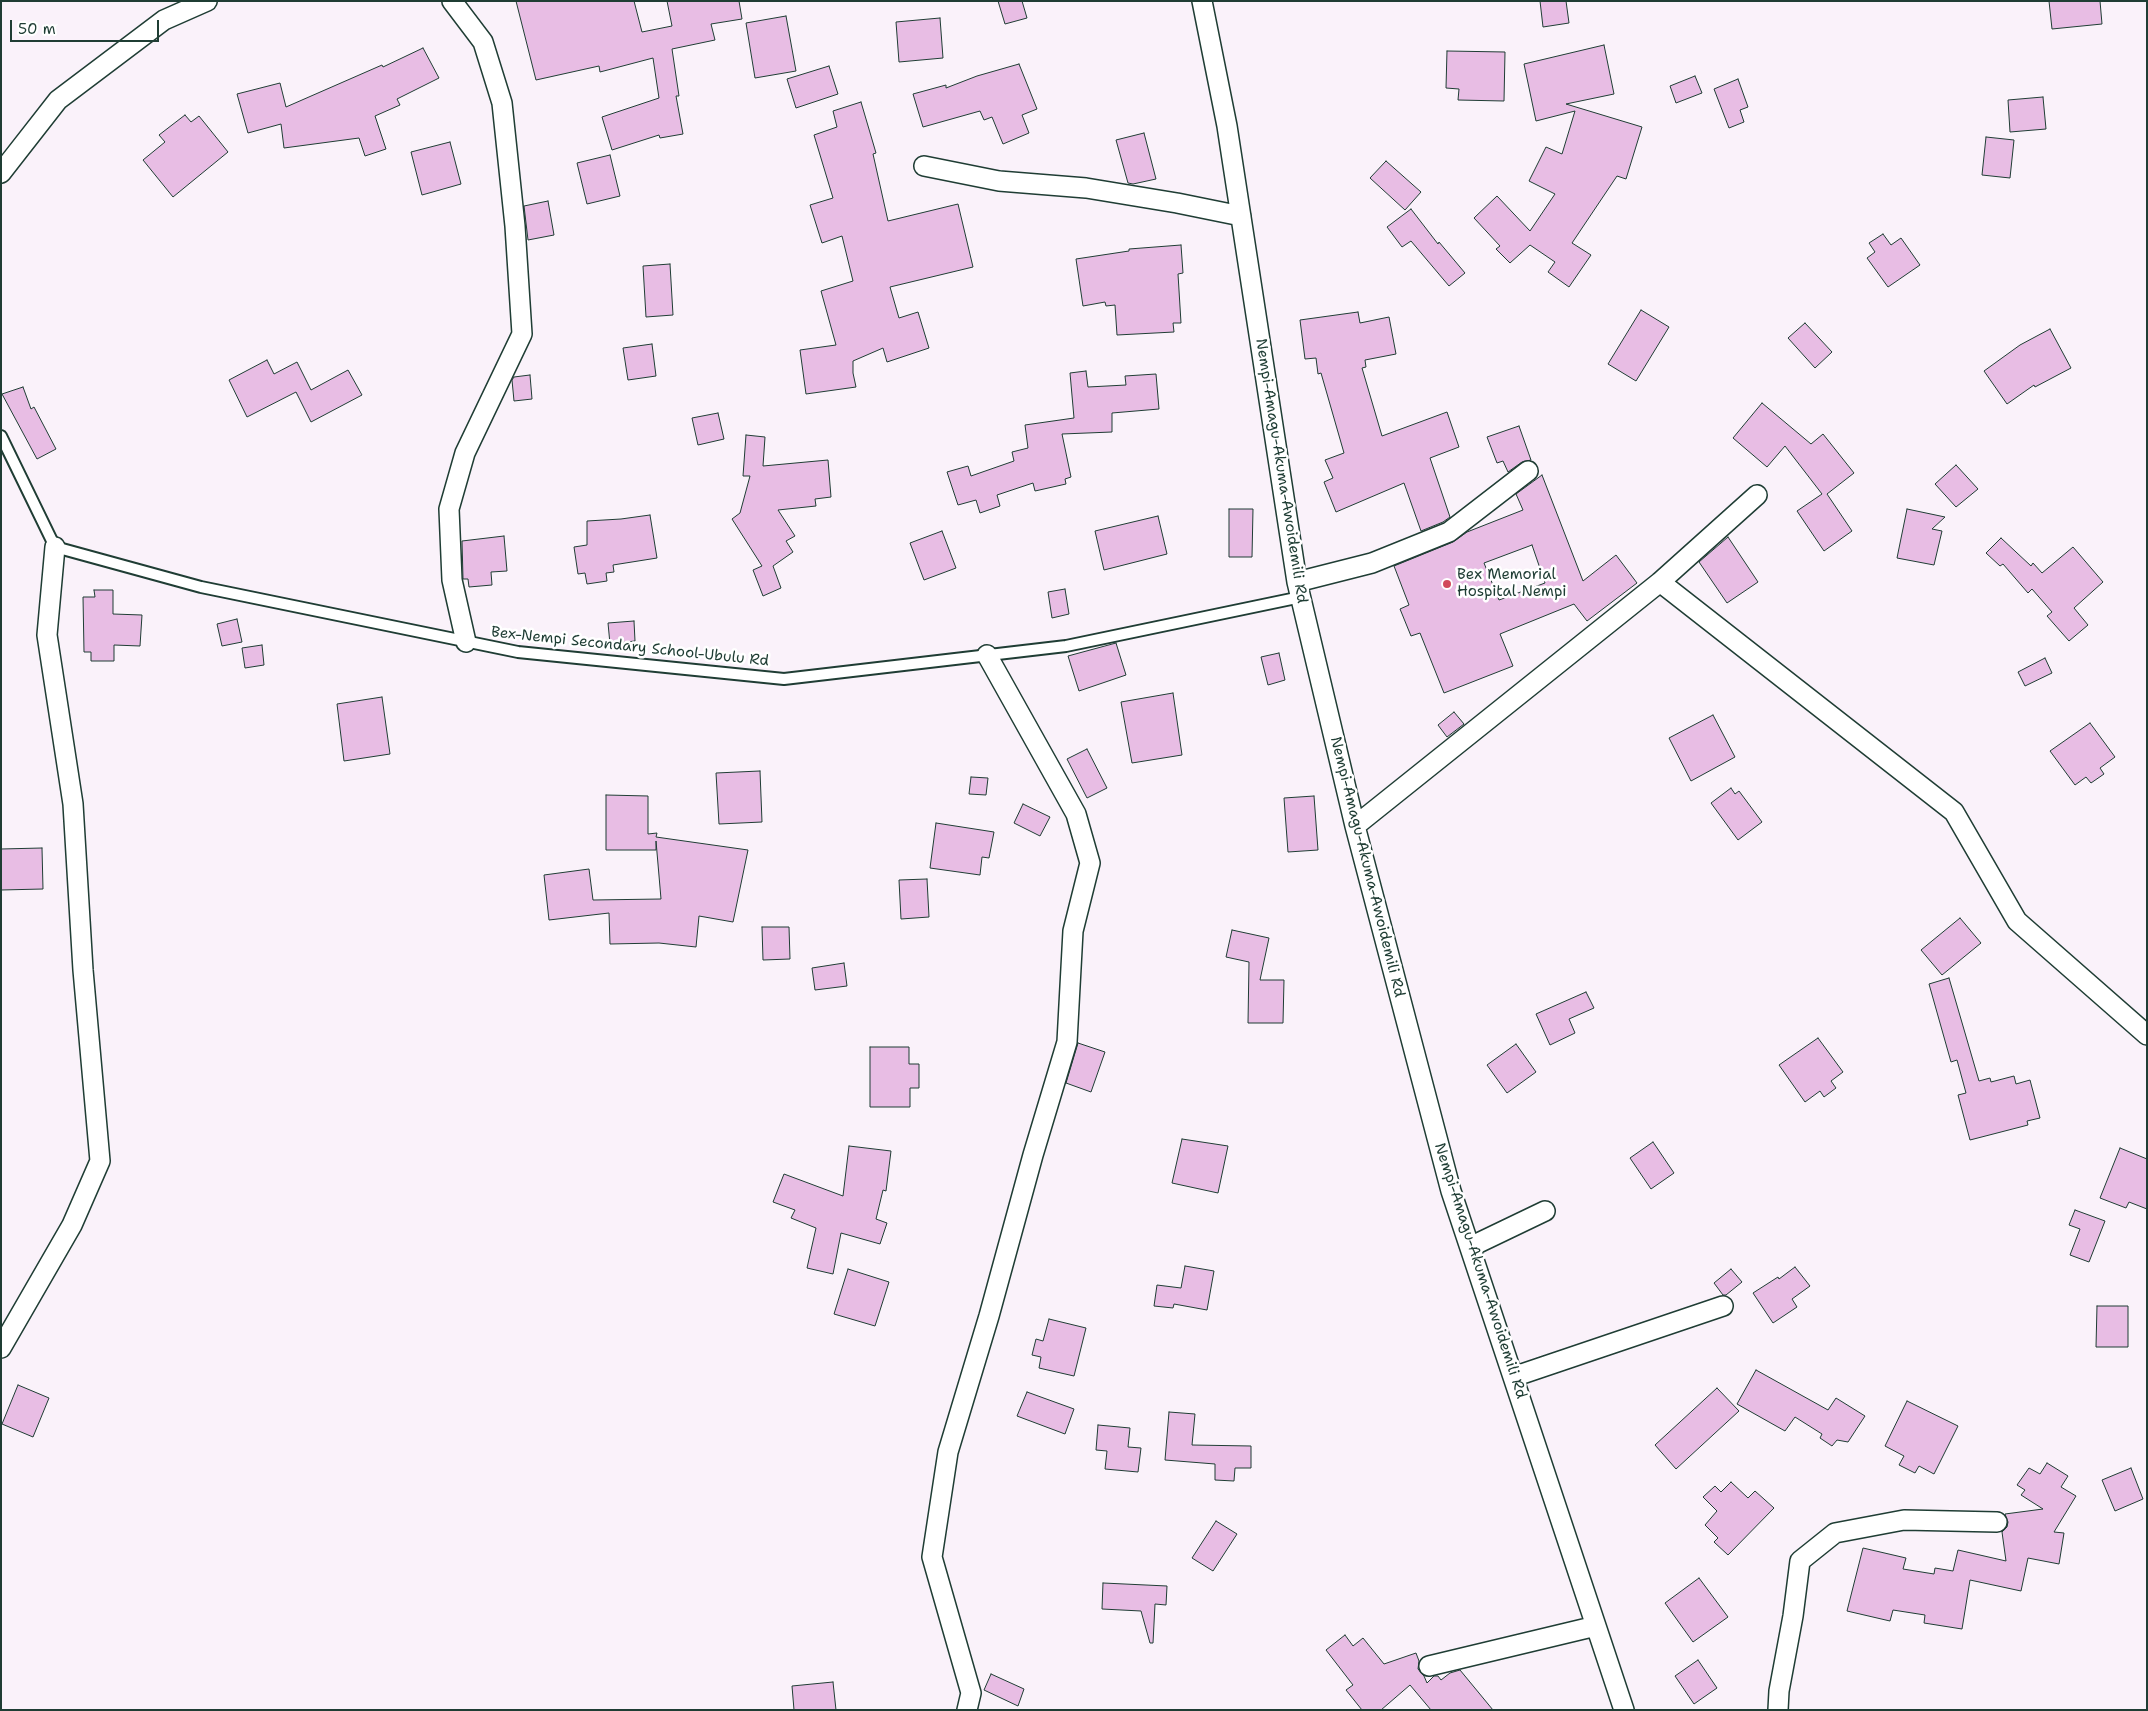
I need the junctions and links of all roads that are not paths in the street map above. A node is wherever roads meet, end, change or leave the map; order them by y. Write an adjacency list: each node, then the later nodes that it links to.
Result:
1 (207, 1): 5 (street)
2 (452, 1): 13 (street)
3 (1202, 1): 6 (street, Nempi-Amagu-Akuma-Awoidemili Rd)
4 (924, 166): 6 (street)
5 (1, 173)
6 (1241, 216): 12 (street, Nempi-Amagu-Akuma-Awoidemili Rd)
7 (1, 436): 10 (lane)
8 (1528, 471): 12 (street)
9 (1757, 495): 11 (street)
10 (55, 547): 13 (lane, Bex-Nempi Secondary School-Ubulu Rd); 20 (street)
11 (1660, 582): 15 (street); 16 (street)
12 (1299, 589): 14 (lane, Bex-Nempi Secondary School-Ubulu Rd); 15 (street, Nempi-Amagu-Akuma-Awoidemili Rd)
13 (466, 642): 14 (lane, Bex-Nempi Secondary School-Ubulu Rd)
14 (987, 655): 25 (street)
15 (1355, 826): 18 (street, Nempi-Amagu-Akuma-Awoidemili Rd)
16 (2147, 1035)
17 (1545, 1212): 18 (street)
18 (1470, 1247): 21 (street, Nempi-Amagu-Akuma-Awoidemili Rd)
19 (1723, 1306): 21 (street)
20 (1, 1348)
21 (1513, 1377): 23 (street, Nempi-Amagu-Akuma-Awoidemili Rd)
22 (1997, 1522): 27 (street)
23 (1596, 1626): 24 (street); 26 (street, Nempi-Amagu-Akuma-Awoidemili Rd)
24 (1430, 1666)
25 (967, 1710)
26 (1624, 1710)
27 (1778, 1710)

